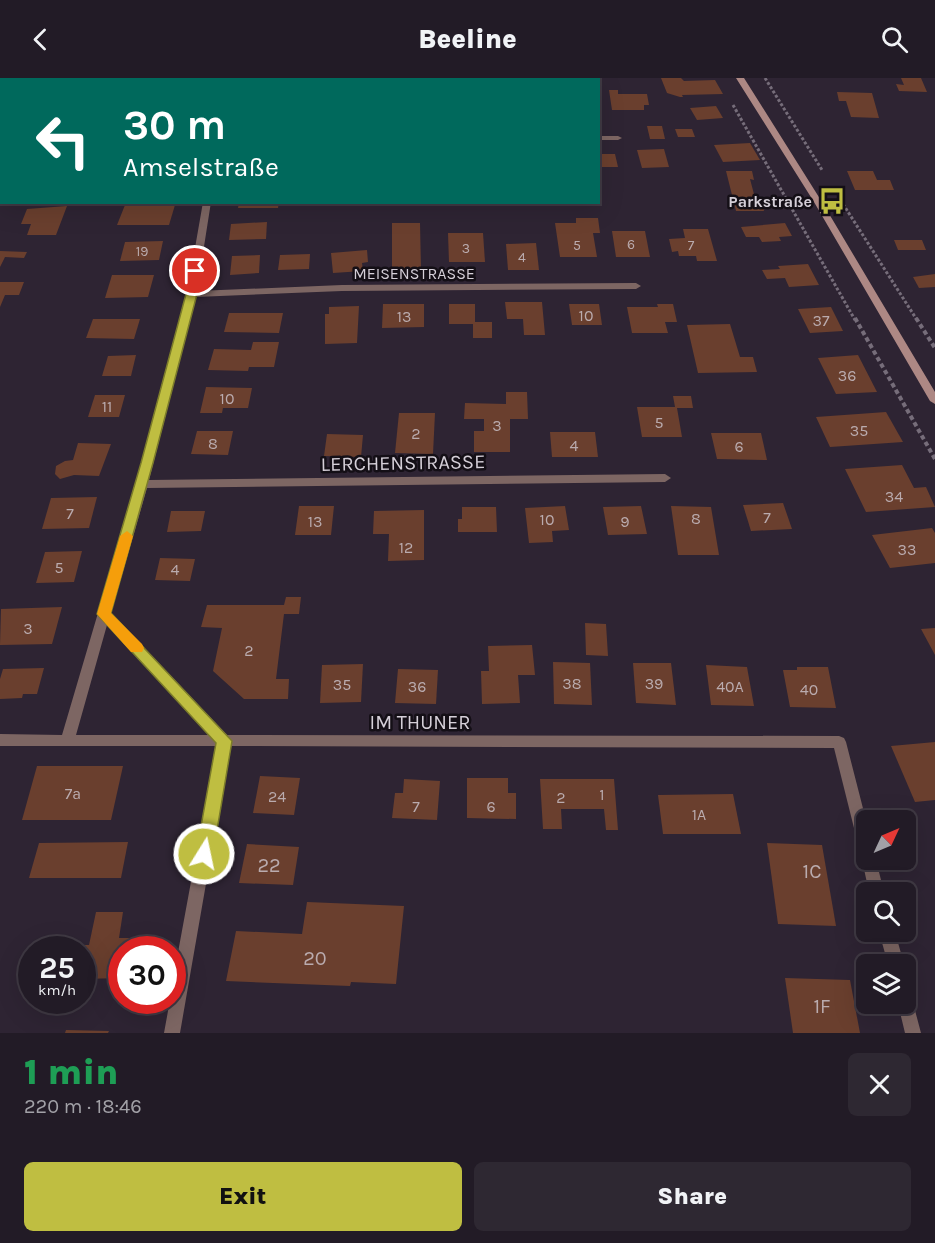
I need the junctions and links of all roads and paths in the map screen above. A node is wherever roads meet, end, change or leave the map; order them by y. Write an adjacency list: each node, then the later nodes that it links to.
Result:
1 (740, 78): 12 (main road)
2 (765, 78): 6 (path)
3 (729, 98): 13 (path)
4 (600, 138): 5 (street)
5 (618, 138)
6 (826, 177)
7 (838, 196): 11 (path)
8 (207, 204): 10 (street)
9 (636, 286): 10 (street, MEISENSTRASSE)
10 (192, 294): 15 (street)
11 (935, 348)
12 (935, 401)
13 (935, 459)
14 (665, 478): 15 (street, LERCHENSTRASSE)
15 (141, 484): 16 (street)
16 (104, 614): 18 (street); 19 (street)
17 (0, 740): 18 (street, IM THUNER)
18 (67, 741): 19 (street, IM THUNER)
19 (224, 741): 20 (street, IM THUNER); 22 (street)
20 (856, 810)
21 (908, 1014): 23 (street)
22 (172, 1033)
23 (913, 1033)

